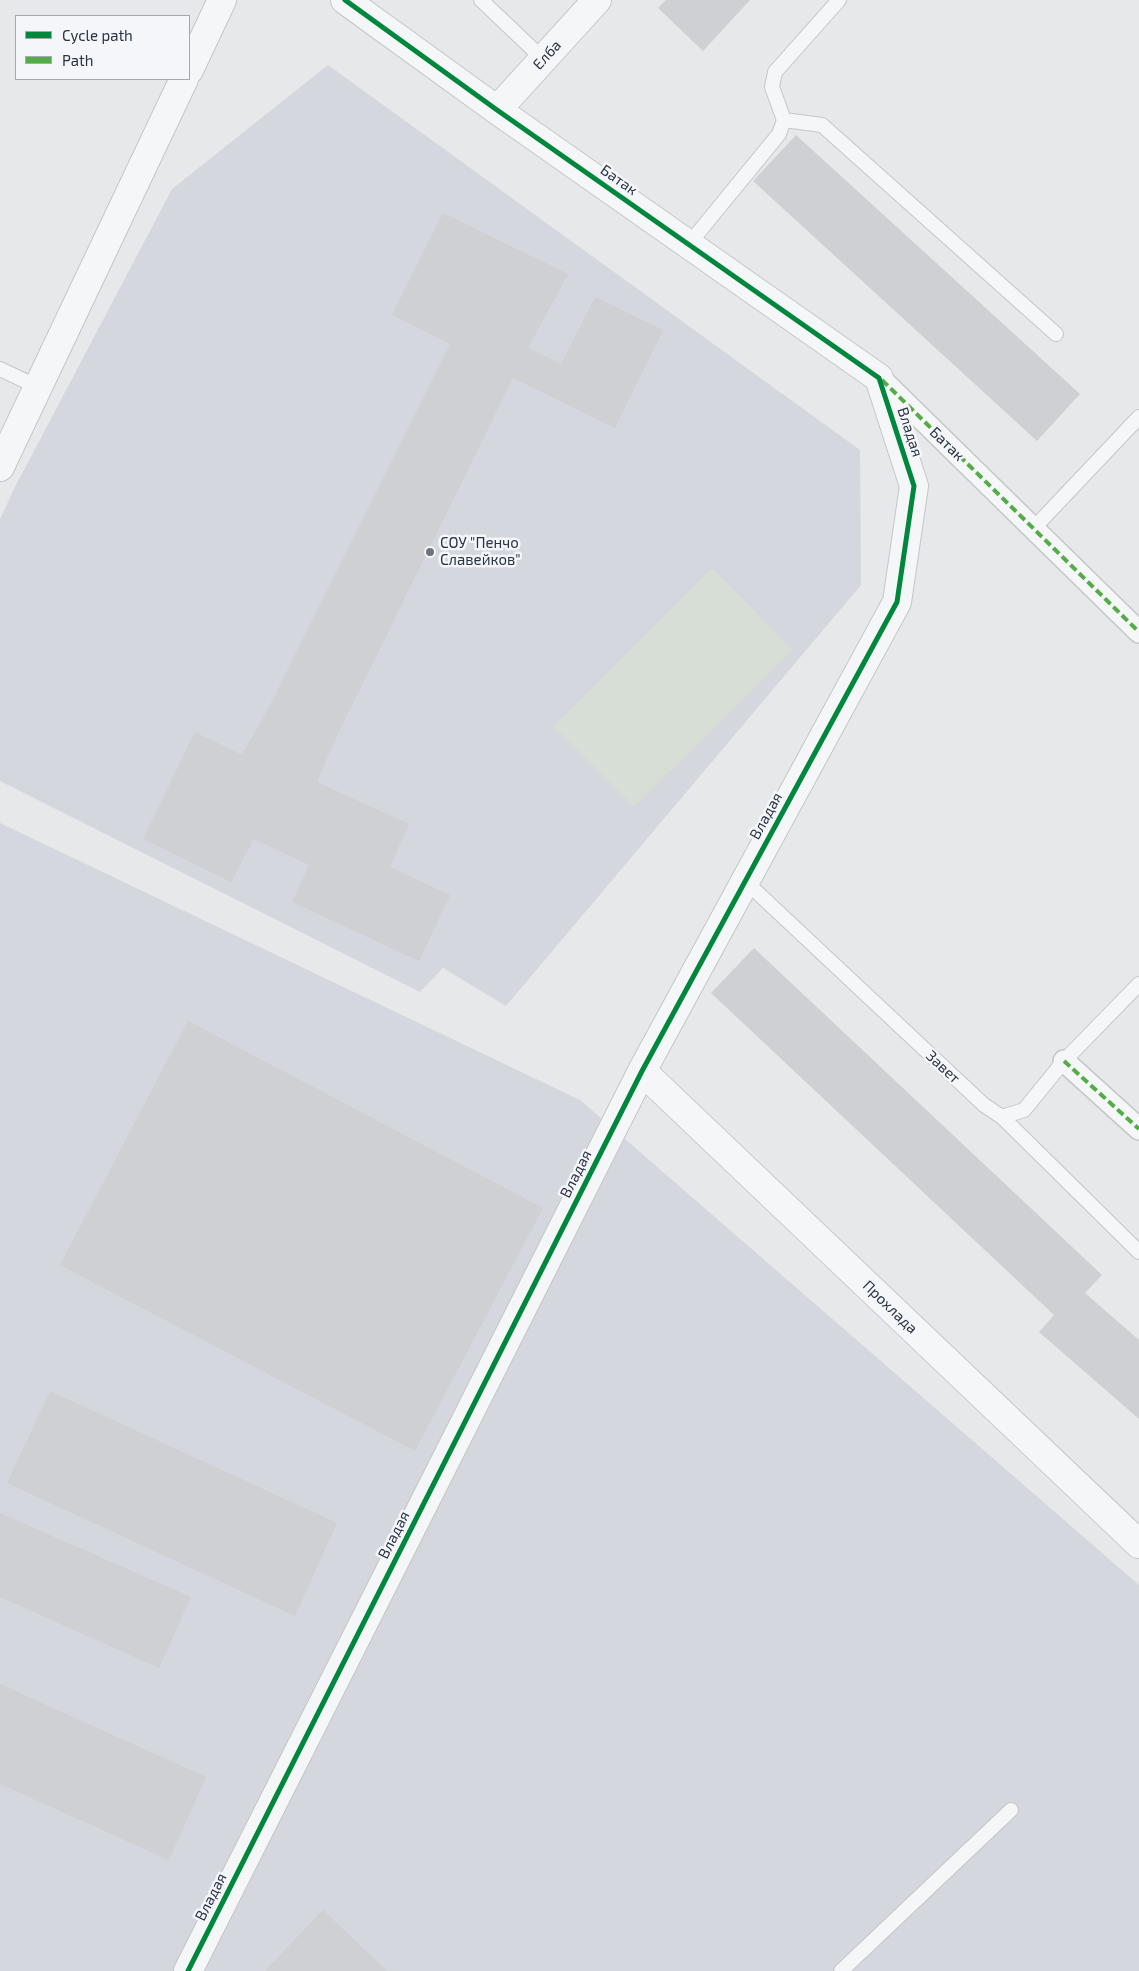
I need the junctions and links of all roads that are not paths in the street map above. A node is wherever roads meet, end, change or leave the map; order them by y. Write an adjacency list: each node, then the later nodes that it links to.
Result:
1 (222, 0): 7 (street)
2 (345, 0): 9 (street, Батак)
3 (482, 0): 6 (lane)
4 (597, 0): 6 (street, Елба)
5 (839, 0): 10 (lane)
6 (543, 59): 9 (street, Елба)
7 (190, 68)
8 (184, 80): 15 (street)
9 (497, 110): 11 (street, Батак)
10 (784, 120): 11 (lane); 12 (lane)
11 (689, 244): 14 (street, Батак)
12 (1056, 334)
13 (0, 369): 15 (lane)
14 (880, 378): 18 (street, Батак); 20 (street, Владая)
15 (38, 387): 17 (street)
16 (1139, 417): 18 (lane)
17 (0, 467)
18 (1033, 529): 19 (street, Батак)
19 (1139, 632)
20 (745, 880): 23 (street, Владая); 24 (lane, Завет)
21 (1139, 984): 22 (lane)
22 (1064, 1061): 24 (lane); 25 (street)
23 (642, 1071): 27 (street, Прохлада); 29 (street, Владая)
24 (1002, 1117): 26 (lane, Завет)
25 (1139, 1129)
26 (1139, 1252)
27 (1139, 1544)
28 (1011, 1810): 30 (lane)
29 (188, 1971)
30 (842, 1971)

